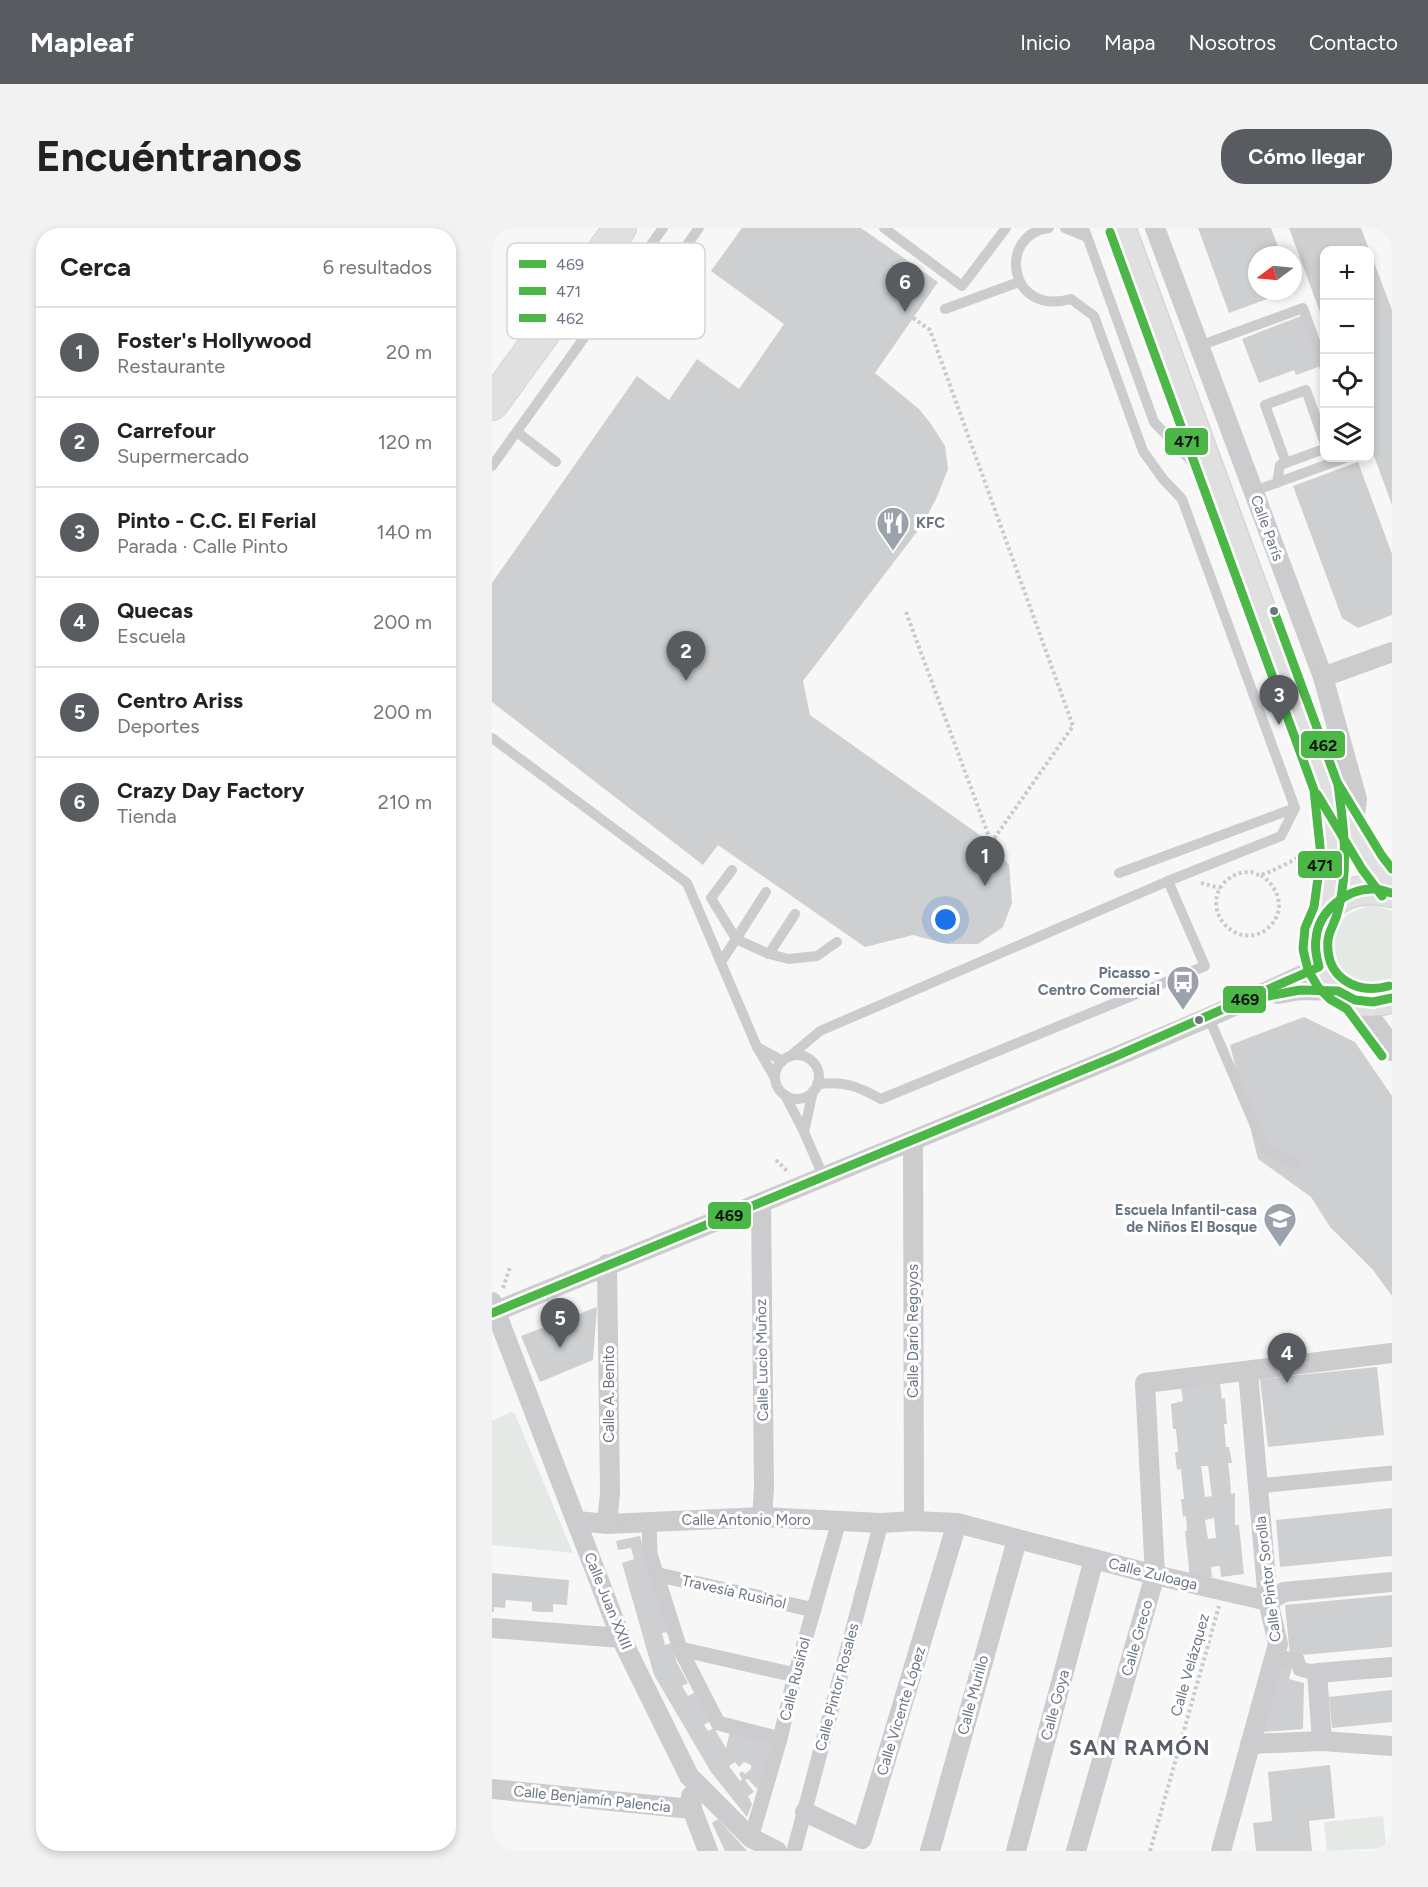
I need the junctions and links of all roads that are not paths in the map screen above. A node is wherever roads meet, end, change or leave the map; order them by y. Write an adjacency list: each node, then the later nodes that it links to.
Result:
1 (620, 228): 11 (main road)
2 (663, 228): 12 (lane)
3 (699, 228): 13 (lane)
4 (884, 228): 5 (lane)
5 (1006, 228)
6 (1049, 228): 14 (lane)
7 (1065, 228): 10 (lane)
8 (1121, 228): 28 (main road)
9 (1155, 228): 18 (street, Calle París)
10 (1085, 232): 28 (lane)
11 (609, 243)
12 (652, 243)
13 (688, 243)
14 (1019, 282): 15 (lane); 34 (lane)
15 (945, 309)
16 (539, 339): 20 (main road)
17 (584, 339): 22 (lane)
18 (1199, 346): 19 (lane); 30 (street, Calle París)
19 (1320, 355)
20 (492, 404)
21 (1320, 430): 25 (lane)
22 (517, 432): 24 (lane); 27 (lane)
23 (1320, 450): 25 (lane)
24 (556, 462)
25 (1286, 462): 29 (lane)
26 (1334, 462): 29 (lane)
27 (492, 466)
28 (1213, 483): 35 (main road)
29 (1277, 483): 30 (lane)
30 (1254, 491): 32 (street, Calle París)
31 (1392, 652): 32 (street)
32 (1323, 677): 35 (street, Calle París)
33 (492, 738): 46 (lane)
34 (1294, 808): 37 (lane); 38 (lane)
35 (1343, 837): 39 (main road); 41 (main road)
36 (732, 870): 43 (lane)
37 (1119, 873)
38 (1168, 881): 54 (lane); 56 (lane)
39 (1392, 891): 41 (main road)
40 (766, 892): 43 (lane)
41 (1326, 912): 47 (main road)
42 (795, 914): 45 (lane)
43 (736, 939): 45 (lane); 46 (lane)
44 (837, 942): 45 (lane)
45 (769, 954)
46 (721, 963): 52 (lane)
47 (1319, 967): 48 (main road); 50 (street)
48 (1346, 995): 49 (main road); 50 (street); 53 (street)
49 (1392, 998)
50 (1249, 1000): 51 (street)
51 (1209, 1018): 59 (street); 60 (lane)
52 (757, 1047): 54 (lane); 55 (lane)
53 (1392, 1049)
54 (786, 1059): 55 (lane); 56 (lane)
55 (775, 1078): 57 (lane)
56 (815, 1088): 57 (lane); 58 (lane)
57 (785, 1095): 58 (lane)
58 (804, 1132): 61 (lane)
59 (913, 1142): 61 (street); 74 (street, Calle Darío Regoyos)
60 (1297, 1164)
61 (824, 1178): 62 (street)
62 (760, 1204): 63 (street); 70 (street, Calle Lucio Muñoz)
63 (607, 1264): 64 (street); 77 (street, Calle A. Benito)
64 (493, 1309): 71 (street, Calle Juan XXIII)
65 (1392, 1354): 66 (street); 67 (street)
66 (1392, 1360)
67 (1248, 1372): 69 (street, Calle Pintor Sorolla); 81 (street, Calle Greco)
68 (1392, 1473): 69 (street)
69 (1258, 1486): 83 (street, Calle Pintor Sorolla)
70 (762, 1517): 72 (street, Calle Antonio Moro); 73 (street, Calle Antonio Moro)
71 (577, 1521): 77 (street, Calle Antonio Moro); 86 (street, Calle Juan XXIII)
72 (649, 1521): 77 (street, Calle Antonio Moro); 80 (street)
73 (839, 1521): 75 (street, Calle Antonio Moro); 84 (street, Calle Rusiñol)
74 (914, 1521): 75 (street, Calle Antonio Moro); 76 (street, Calle Zuloaga)
75 (880, 1523): 99 (street, Calle Pintor Rosales)
76 (957, 1523): 78 (street, Calle Zuloaga); 99 (street, Calle Vicente López)
77 (607, 1524)
78 (1017, 1540): 79 (street, Calle Zuloaga); 104 (street, Calle Murillo)
79 (1094, 1559): 81 (street, Calle Zuloaga); 105 (street, Calle Goya)
80 (655, 1574): 84 (street, Travesía Rusiñol); 87 (street)
81 (1155, 1575): 83 (street, Calle Zuloaga); 106 (street, Calle Greco)
82 (1392, 1582): 83 (street)
83 (1268, 1600): 88 (street, Calle Pintor Sorolla)
84 (814, 1610): 91 (street, Calle Rusiñol)
85 (492, 1628): 86 (street)
86 (621, 1638): 96 (street, Calle Juan XXIII)
87 (680, 1649): 91 (street); 92 (street)
88 (1274, 1657): 90 (street); 94 (street, Calle Pintor Sorolla)
89 (1392, 1668): 90 (street)
90 (1317, 1673): 93 (street)
91 (795, 1675): 92 (street, Calle Rusiñol)
92 (780, 1739): 100 (street, Calle Rusiñol)
93 (1322, 1740): 94 (street); 95 (street)
94 (1250, 1744): 107 (street, Calle Pintor Sorolla)
95 (1392, 1746)
96 (689, 1776): 98 (street); 100 (street, Calle Juan XXIII)
97 (492, 1789): 98 (street, Calle Benjamín Palencia)
98 (692, 1809): 101 (street)
99 (805, 1812): 103 (street, Calle Pintor Rosales)
100 (751, 1838): 102 (street, Calle Juan XXIII)
101 (708, 1851)
102 (777, 1851)
103 (794, 1851)
104 (930, 1851)
105 (1016, 1851)
106 (1076, 1851)
107 (1221, 1851)

